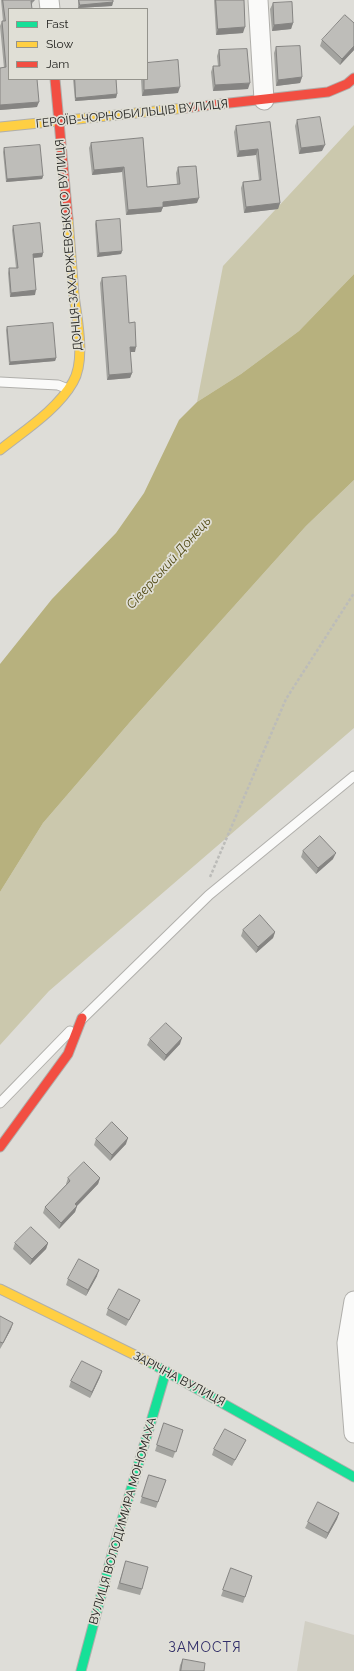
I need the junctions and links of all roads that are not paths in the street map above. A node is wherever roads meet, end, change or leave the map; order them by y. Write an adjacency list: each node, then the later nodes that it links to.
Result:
1 (258, 0): 4 (street)
2 (354, 78): 4 (street, ГЕРОЇВ-ЧОРНОБИЛЬЦІВ ВУЛИЦЯ)
3 (55, 80): 5 (street, ДОНЦЯ-ЗАХАРЖЕВСЬКОГО ВУЛИЦЯ)
4 (264, 100): 5 (street, ГЕРОЇВ-ЧОРНОБИЛЬЦІВ ВУЛИЦЯ)
5 (58, 121): 6 (street, ГЕРОЇВ-ЧОРНОБИЛЬЦІВ ВУЛИЦЯ); 8 (street, ДОНЦЯ-ЗАХАРЖЕВСЬКОГО ВУЛИЦЯ)
6 (0, 127)
7 (0, 382): 8 (lane)
8 (68, 389): 9 (street, ДОНЦЯ-ЗАХАРЖЕВСЬКОГО ВУЛИЦЯ)
9 (0, 450)
10 (354, 776): 11 (lane)
11 (82, 1018): 12 (lane); 13 (street)
12 (0, 1103)
13 (0, 1147)
14 (0, 1289): 16 (street, ЗАРІЧНА ВУЛИЦЯ)
15 (354, 1301): 17 (street)
16 (166, 1371): 18 (street, ЗАРІЧНА ВУЛИЦЯ); 19 (street, ВУЛИЦЯ ВОЛОДИМИРА МОНОМАХА)
17 (354, 1433)
18 (354, 1477)
19 (81, 1671)

